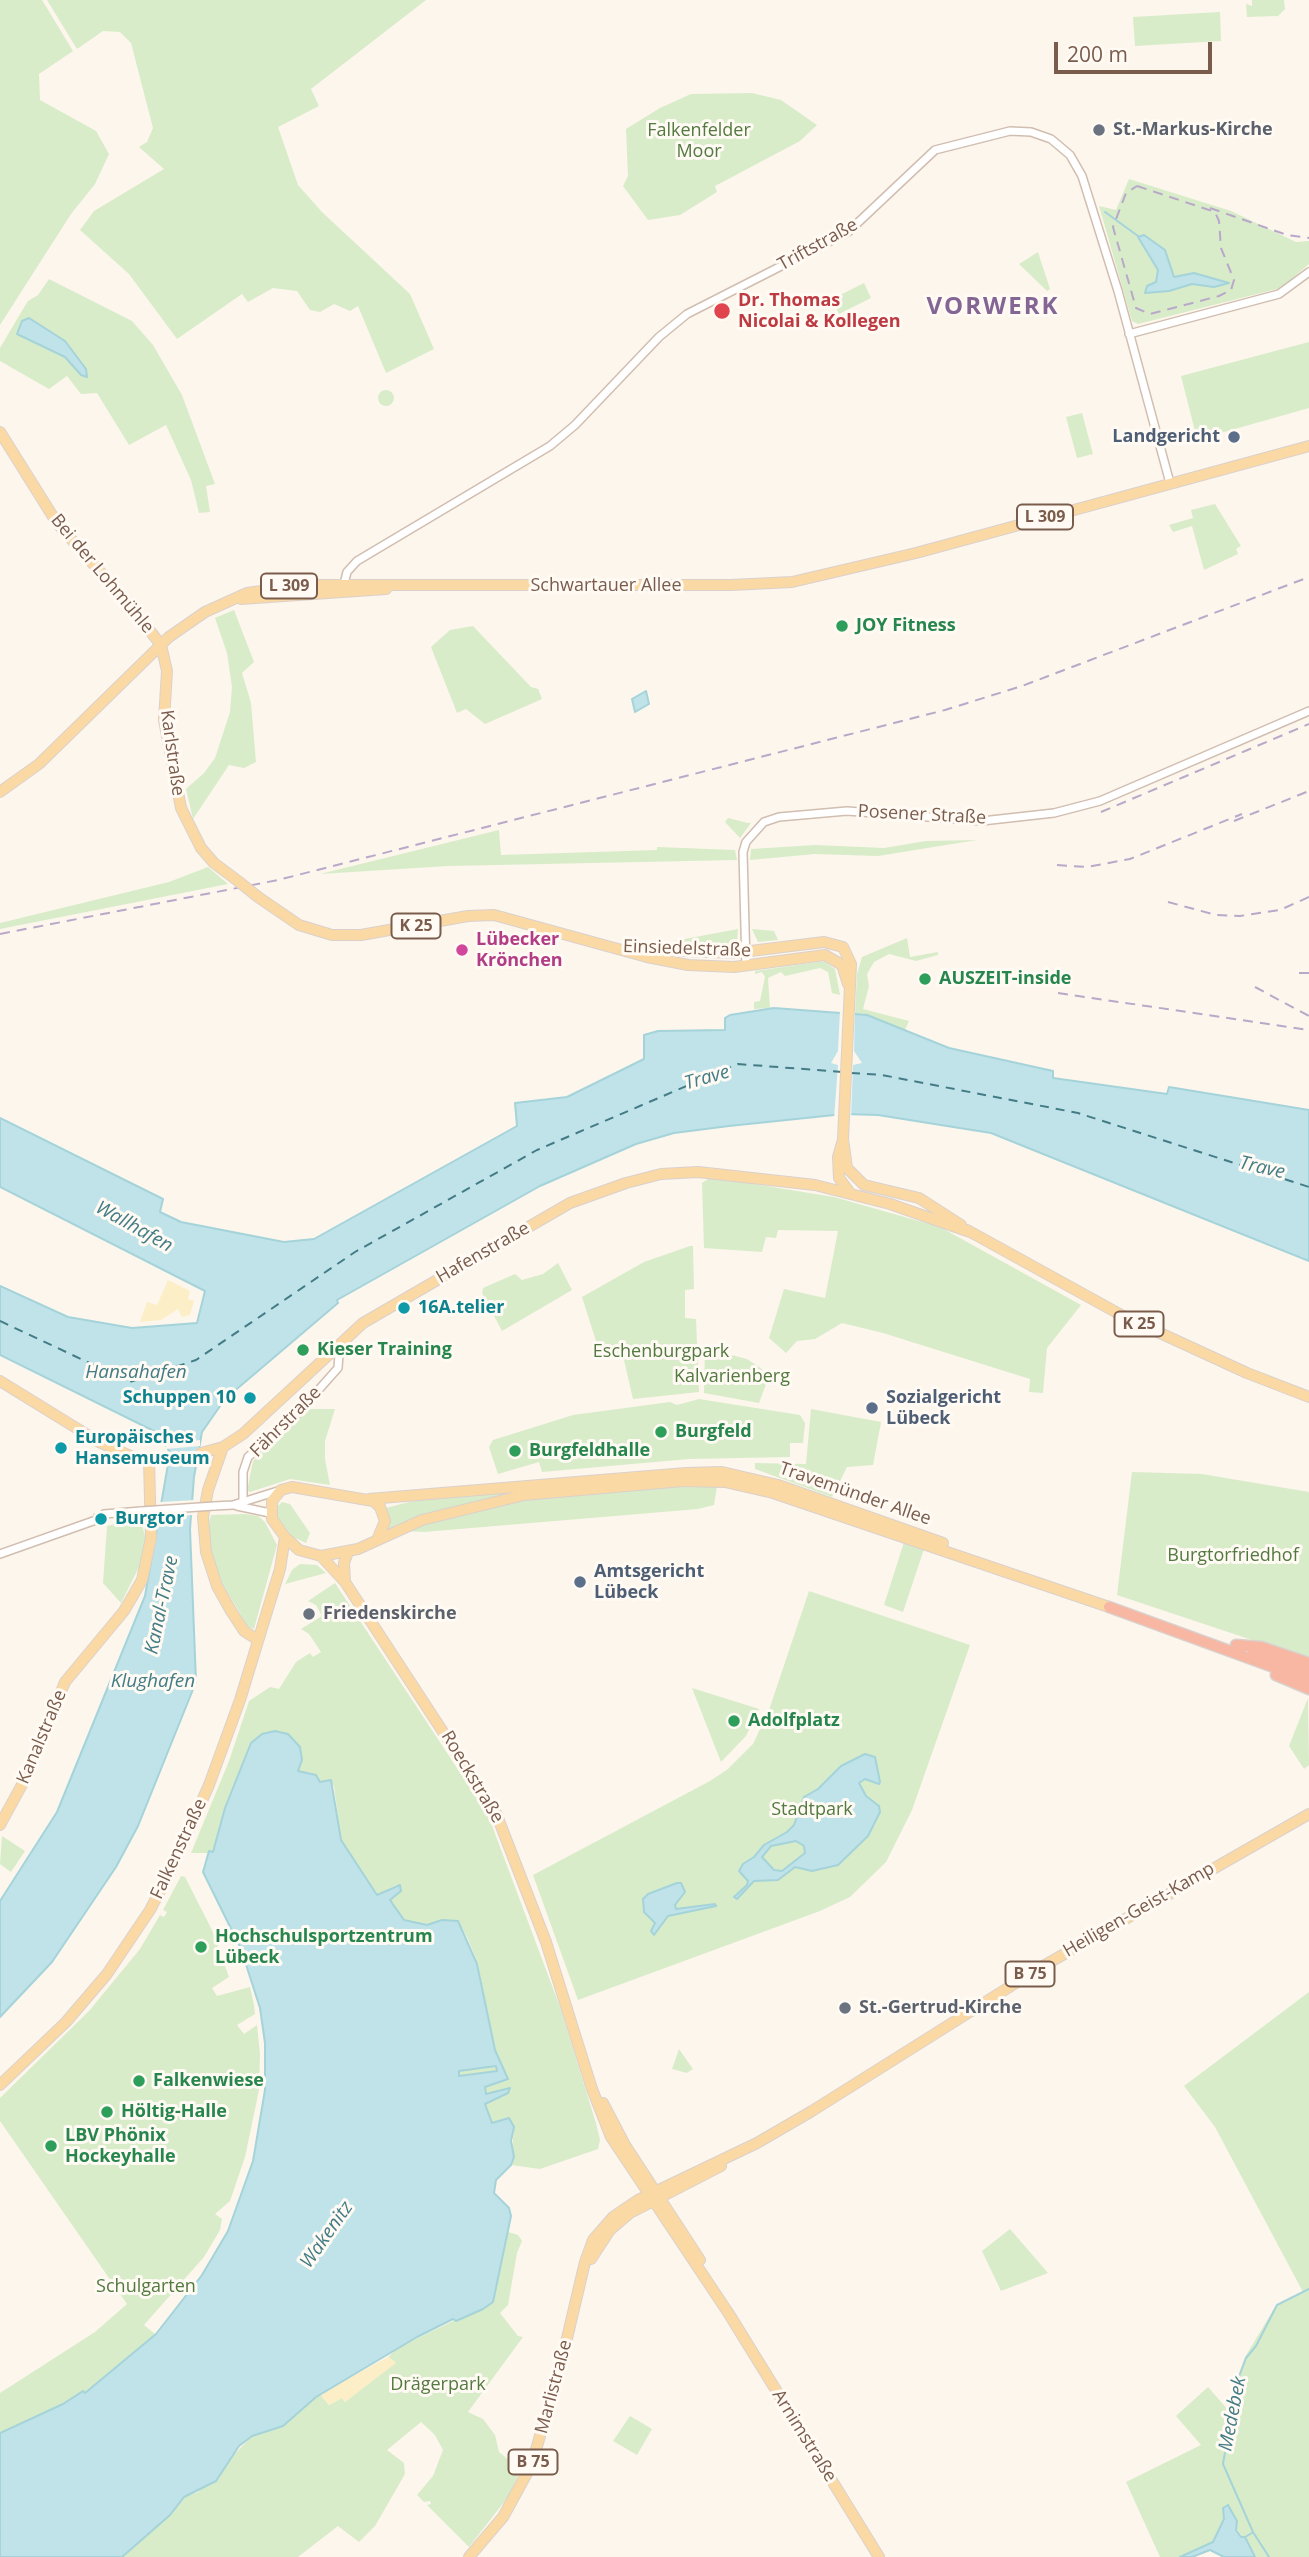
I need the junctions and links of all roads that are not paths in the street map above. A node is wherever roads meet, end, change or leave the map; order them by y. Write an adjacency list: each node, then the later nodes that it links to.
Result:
1 (1309, 272): 2 (street)
2 (1129, 334): 5 (street, Triftstraße); 6 (street, Triftstraße)
3 (0, 432): 7 (main road, Bei der Lohmühle / K 25)
4 (1309, 446): 5 (main road, L 309)
5 (1170, 483): 6 (main road, Schwartauer Allee / L 309)
6 (343, 589): 7 (main road, Schwartauer Allee / L 309)
7 (161, 645): 9 (main road, Schwartauer Allee / L 309); 10 (main road, Karlstraße / K 25)
8 (1309, 711): 12 (street, Posener Straße)
9 (0, 792)
10 (206, 855): 11 (main road, Einsiedelstraße / K 25, bridge)
11 (614, 946): 12 (main road, Einsiedelstraße / K 25); 12 (main road, Einsiedelstraße / K 25)
12 (746, 959): 13 (main road, Einsiedelstraße / K 25); 13 (main road, Einsiedelstraße / K 25)
13 (848, 984): 14 (main road, K 25)
14 (843, 1139): 15 (main road, K 25); 16 (main road, K 25)
15 (849, 1173): 16 (main road); 17 (main road, K 25)
16 (835, 1186): 17 (main road, Hafenstraße / K 25); 17 (main road, Hafenstraße / K 25); 18 (main road, Hafenstraße)
17 (974, 1234): 20 (main road, K 25)
18 (335, 1348): 21 (main road, Hafenstraße); 27 (street, Fährstraße)
19 (0, 1381): 24 (main road)
20 (1309, 1397)
21 (223, 1447): 22 (main road, Hafenstraße); 39 (main road)
22 (201, 1453)
23 (167, 1458): 24 (main road)
24 (149, 1461): 46 (main road, Kanalstraße)
25 (281, 1490): 26 (main road, Travemünder Allee); 27 (street); 29 (main road)
26 (368, 1499): 31 (main road); 38 (main road, Travemünder Allee)
27 (243, 1502): 28 (street)
28 (233, 1505): 29 (street); 34 (street, bridge)
29 (271, 1513): 30 (main road)
30 (285, 1537): 32 (main road); 36 (main road, Falkenstraße)
31 (377, 1540): 33 (main road, Travemünder Allee); 38 (main road, Travemünder Allee)
32 (299, 1550): 35 (main road); 36 (main road, Falkenstraße)
33 (348, 1552): 35 (main road, Travemünder Allee); 37 (main road)
34 (0, 1554)
35 (321, 1556): 37 (main road, Roeckstraße)
36 (280, 1569): 39 (main road, Falkenstraße)
37 (345, 1582): 48 (main road, Roeckstraße)
38 (1110, 1604): 40 (highway, Travemünder Allee)
39 (258, 1640): 47 (main road, Falkenstraße)
40 (1235, 1648): 41 (highway); 42 (highway, Travemünder Allee); 43 (highway, Travemünder Allee); 44 (highway)
41 (1309, 1663)
42 (1309, 1672)
43 (1309, 1681)
44 (1309, 1689)
45 (1309, 1814): 49 (main road, Heiligen-Geist-Kamp / B 75)
46 (0, 1825)
47 (0, 2085)
48 (622, 2146): 49 (main road, Arnimstraße)
49 (654, 2196): 50 (main road, Heiligen-Geist-Kamp / B 75); 52 (main road, Arnimstraße)
50 (592, 2250): 51 (main road, Marlistraße / B 75)
51 (470, 2557)
52 (879, 2557)

